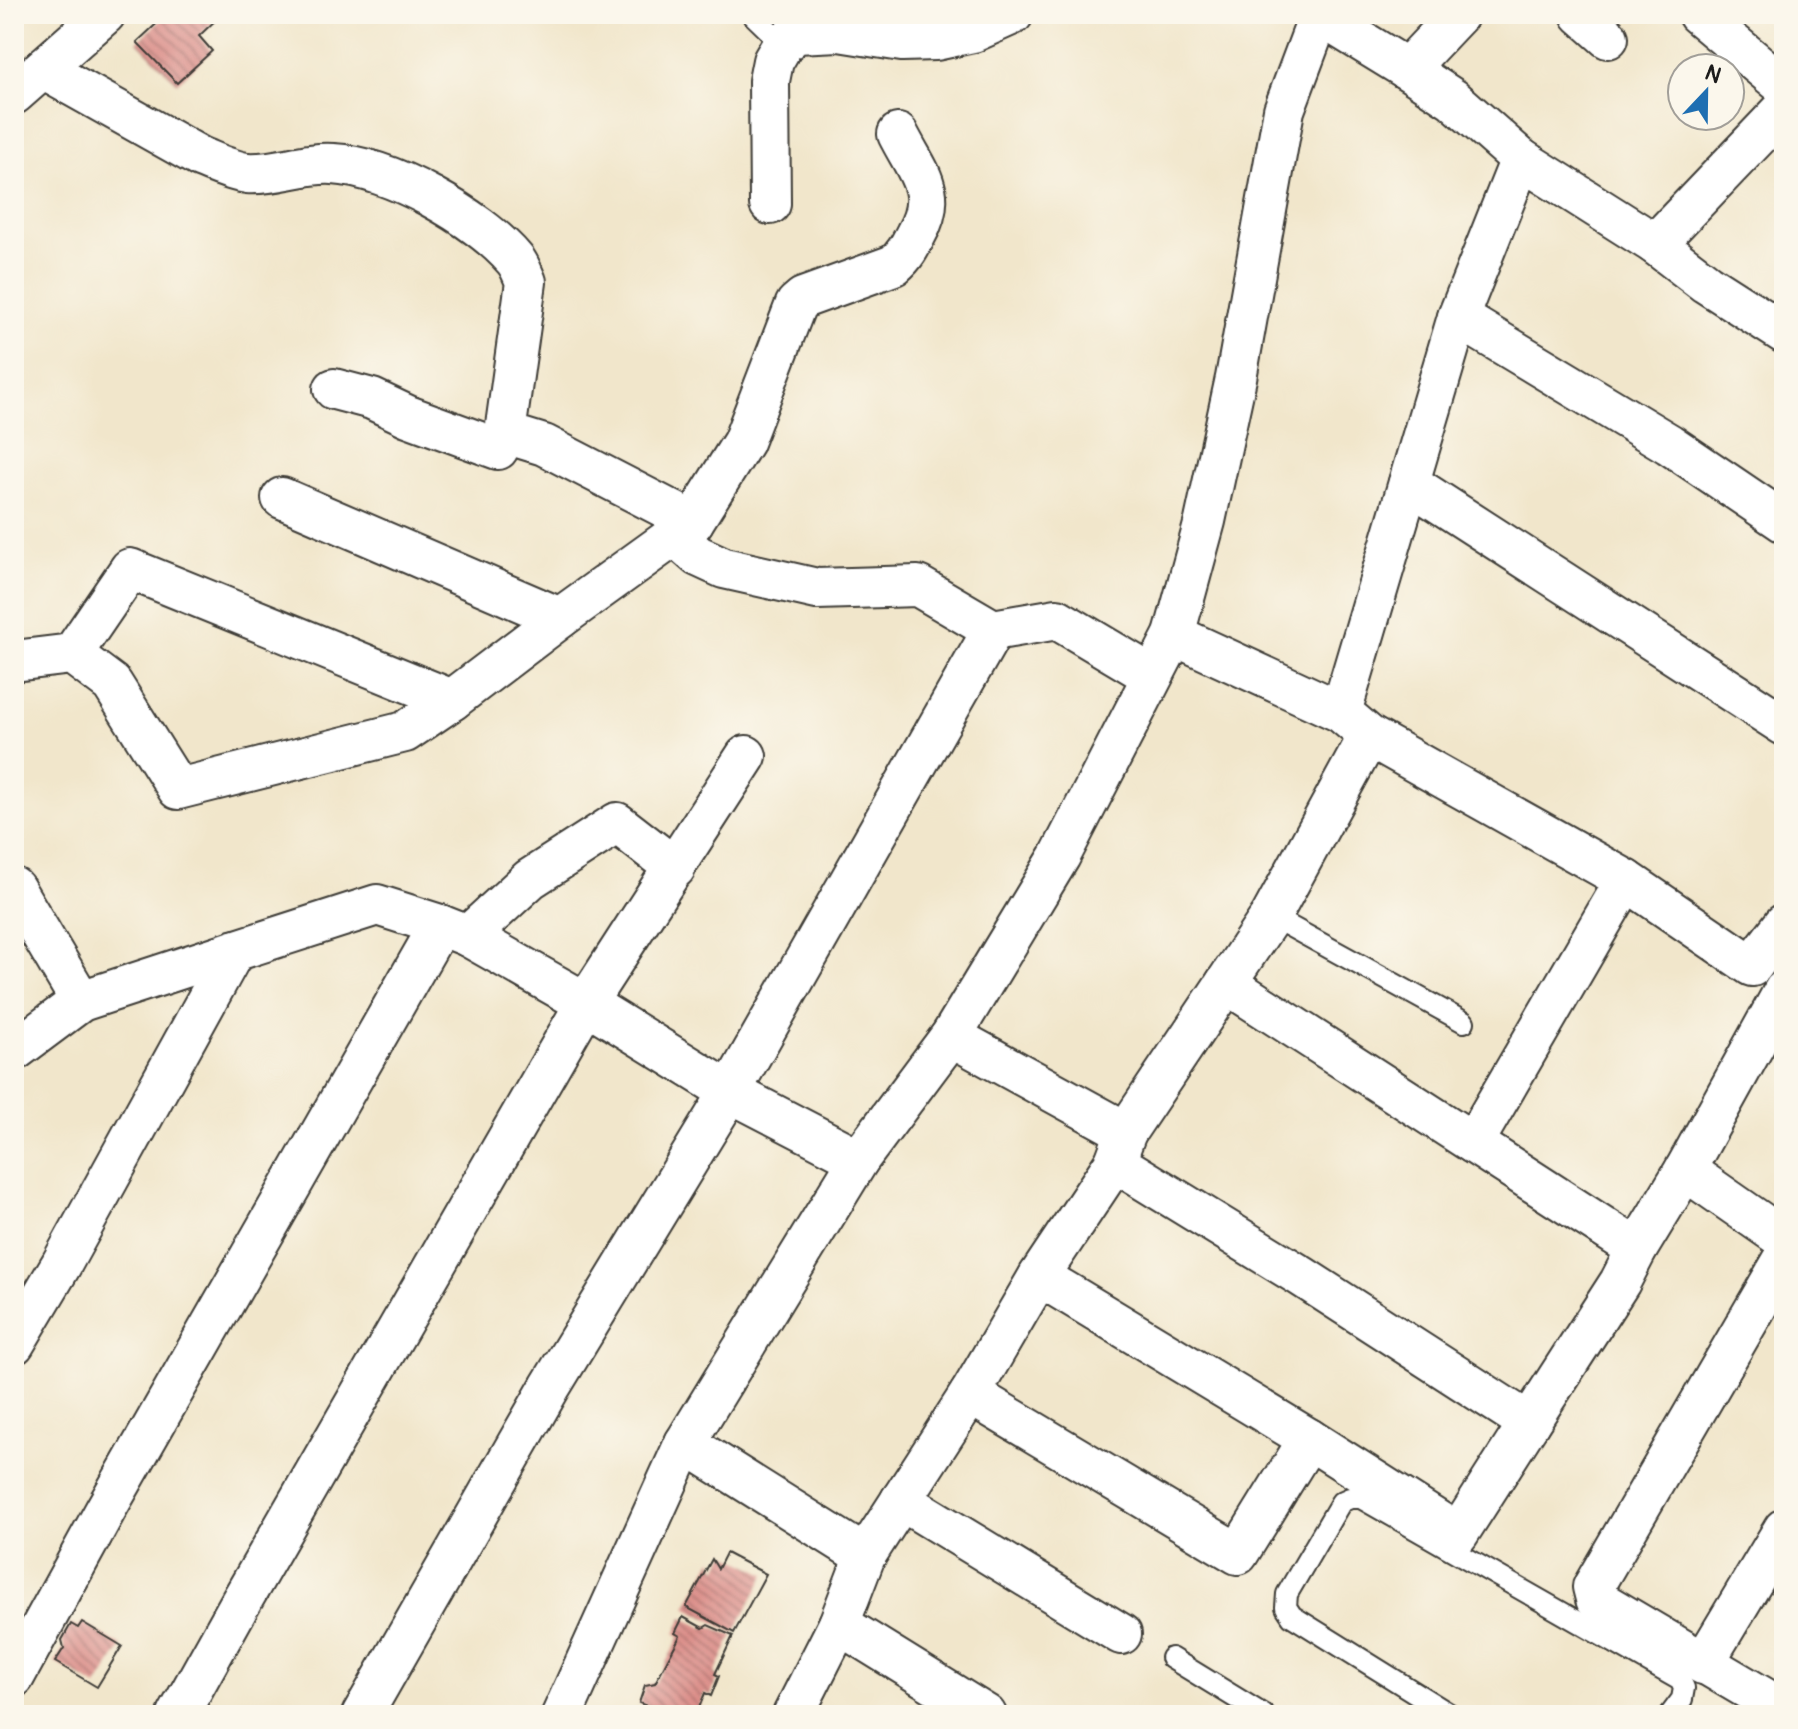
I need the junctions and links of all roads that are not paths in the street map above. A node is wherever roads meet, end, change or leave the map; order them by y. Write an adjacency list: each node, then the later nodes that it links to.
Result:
1 (105, 14): 9 (street)
2 (752, 14): 7 (lane)
3 (1013, 14): 7 (street)
4 (1320, 14): 8 (street); 26 (street)
5 (1459, 14): 8 (street)
6 (1698, 14): 10 (street)
7 (783, 44): 14 (street)
8 (1407, 69): 13 (street)
9 (28, 81): 19 (street)
10 (1784, 86)
11 (1784, 109): 15 (street)
12 (898, 134): 23 (street)
13 (1521, 159): 15 (street); 16 (street)
14 (770, 204)
15 (1655, 244): 17 (street)
16 (1458, 317): 20 (street); 22 (street)
17 (1784, 333)
18 (334, 389): 19 (street)
19 (505, 433): 23 (street)
20 (1409, 483): 31 (street); 32 (street)
21 (282, 498): 24 (street)
22 (1784, 522)
23 (683, 528): 24 (street); 25 (street)
24 (560, 618): 30 (street)
25 (993, 630): 29 (street); 49 (street)
26 (1174, 635): 29 (street); 31 (street)
27 (72, 654): 28 (street); 30 (street); 30 (street)
28 (14, 661)
29 (1151, 675): 47 (street)
30 (452, 700)
31 (1355, 724): 35 (street); 37 (street)
32 (1784, 725)
33 (746, 756): 34 (street)
34 (675, 868): 39 (street); 45 (street)
35 (1626, 880): 41 (street); 50 (street)
36 (19, 908): 44 (street)
37 (1271, 916): 42 (street); 46 (lane)
38 (1784, 924): 41 (street)
39 (454, 930): 40 (street); 45 (street); 70 (street)
40 (234, 951): 44 (street); 58 (street)
41 (1768, 976)
42 (1226, 983): 50 (street); 51 (street)
43 (1784, 991): 53 (street)
44 (81, 1001): 48 (street)
45 (586, 1003): 49 (street); 72 (street)
46 (1464, 1022)
47 (951, 1036): 51 (street); 52 (street)
48 (14, 1051)
49 (730, 1092): 52 (street); 73 (street)
50 (1473, 1143): 55 (street)
51 (1120, 1147): 57 (street); 60 (street)
52 (859, 1159): 62 (street)
53 (1685, 1170): 54 (street); 55 (street)
54 (1784, 1239)
55 (1637, 1249): 60 (street)
56 (1784, 1259): 69 (street)
57 (1039, 1276): 59 (street); 61 (street)
58 (14, 1344)
59 (970, 1394): 61 (street); 63 (street)
60 (1529, 1423): 61 (street)
61 (1309, 1439)
62 (685, 1443): 65 (street); 74 (street)
63 (901, 1500): 65 (street); 67 (street)
64 (1784, 1529): 69 (street)
65 (865, 1556): 66 (street)
66 (839, 1624): 75 (street); 76 (street)
67 (1121, 1634)
68 (1171, 1658): 77 (lane)
69 (1703, 1664): 71 (street)
70 (14, 1677)
71 (1784, 1710)
72 (178, 1715)
73 (362, 1715)
74 (562, 1715)
75 (793, 1715)
76 (986, 1715)
77 (1264, 1715)
78 (1451, 1715): 79 (lane)
79 (1670, 1715)

